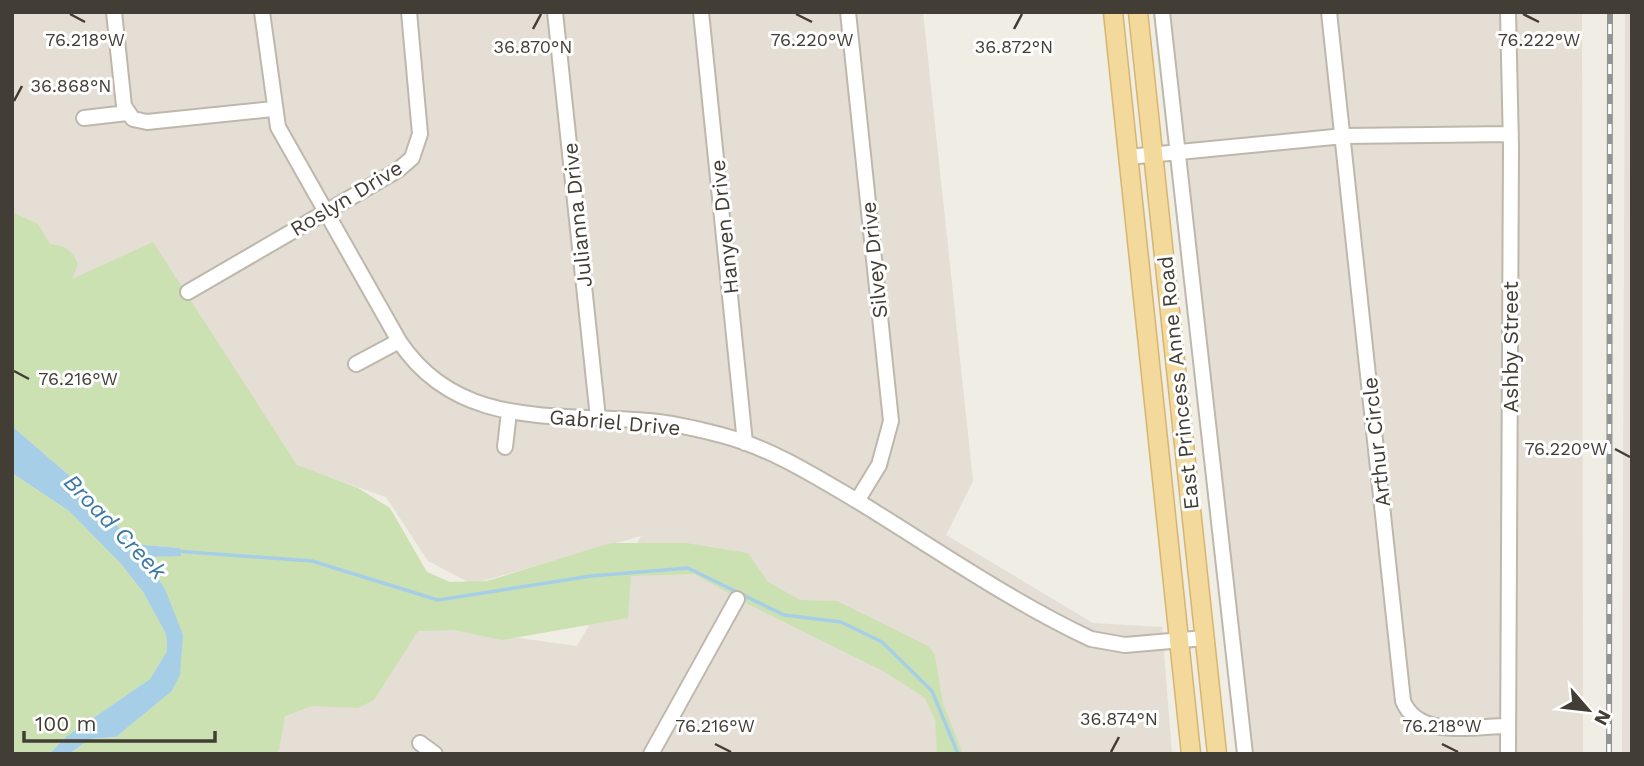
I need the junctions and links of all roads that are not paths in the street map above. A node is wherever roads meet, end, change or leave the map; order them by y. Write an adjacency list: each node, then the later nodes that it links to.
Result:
1 (114, 12): 13 (street)
2 (262, 12): 12 (street, Gabriel Drive)
3 (409, 12): 20 (street, Roslyn Drive)
4 (555, 12): 25 (street, Julianna Drive)
5 (701, 12): 26 (street, Hanyen Drive)
6 (848, 12): 28 (street, Silvey Drive)
7 (1113, 12): 19 (main road, East Princess Anne Road)
8 (1138, 12): 18 (main road, East Princess Anne Road)
9 (1162, 12): 17 (street)
10 (1329, 12): 16 (street, Arthur Circle)
11 (1508, 18): 15 (street, Ashby Street)
12 (273, 109): 13 (street); 20 (street, Gabriel Drive)
13 (127, 113): 14 (street)
14 (84, 118)
15 (1511, 134): 16 (street); 32 (street, Ashby Street)
16 (1344, 136): 17 (street); 32 (street, Arthur Circle)
17 (1178, 152): 18 (street); 38 (street)
18 (1153, 154): 19 (street); 30 (main road, East Princess Anne Road)
19 (1128, 157): 31 (main road, East Princess Anne Road)
20 (324, 212): 21 (street, Roslyn Drive); 22 (street, Gabriel Drive)
21 (188, 292)
22 (399, 341): 23 (street); 24 (street, Gabriel Drive)
23 (356, 363)
24 (509, 412): 25 (street, Gabriel Drive); 27 (street)
25 (598, 418): 26 (street, Gabriel Drive)
26 (745, 443): 28 (street, Gabriel Drive)
27 (505, 447)
28 (857, 501): 31 (street, Gabriel Drive)
29 (737, 599): 35 (street)
30 (1205, 638): 31 (street, Gabriel Drive); 37 (main road, East Princess Anne Road)
31 (1179, 640): 36 (main road, East Princess Anne Road)
32 (1508, 726): 39 (street, Ashby Street)
33 (421, 743): 34 (street)
34 (435, 754)
35 (651, 754)
36 (1191, 754)
37 (1217, 754)
38 (1245, 754)
39 (1508, 754)

